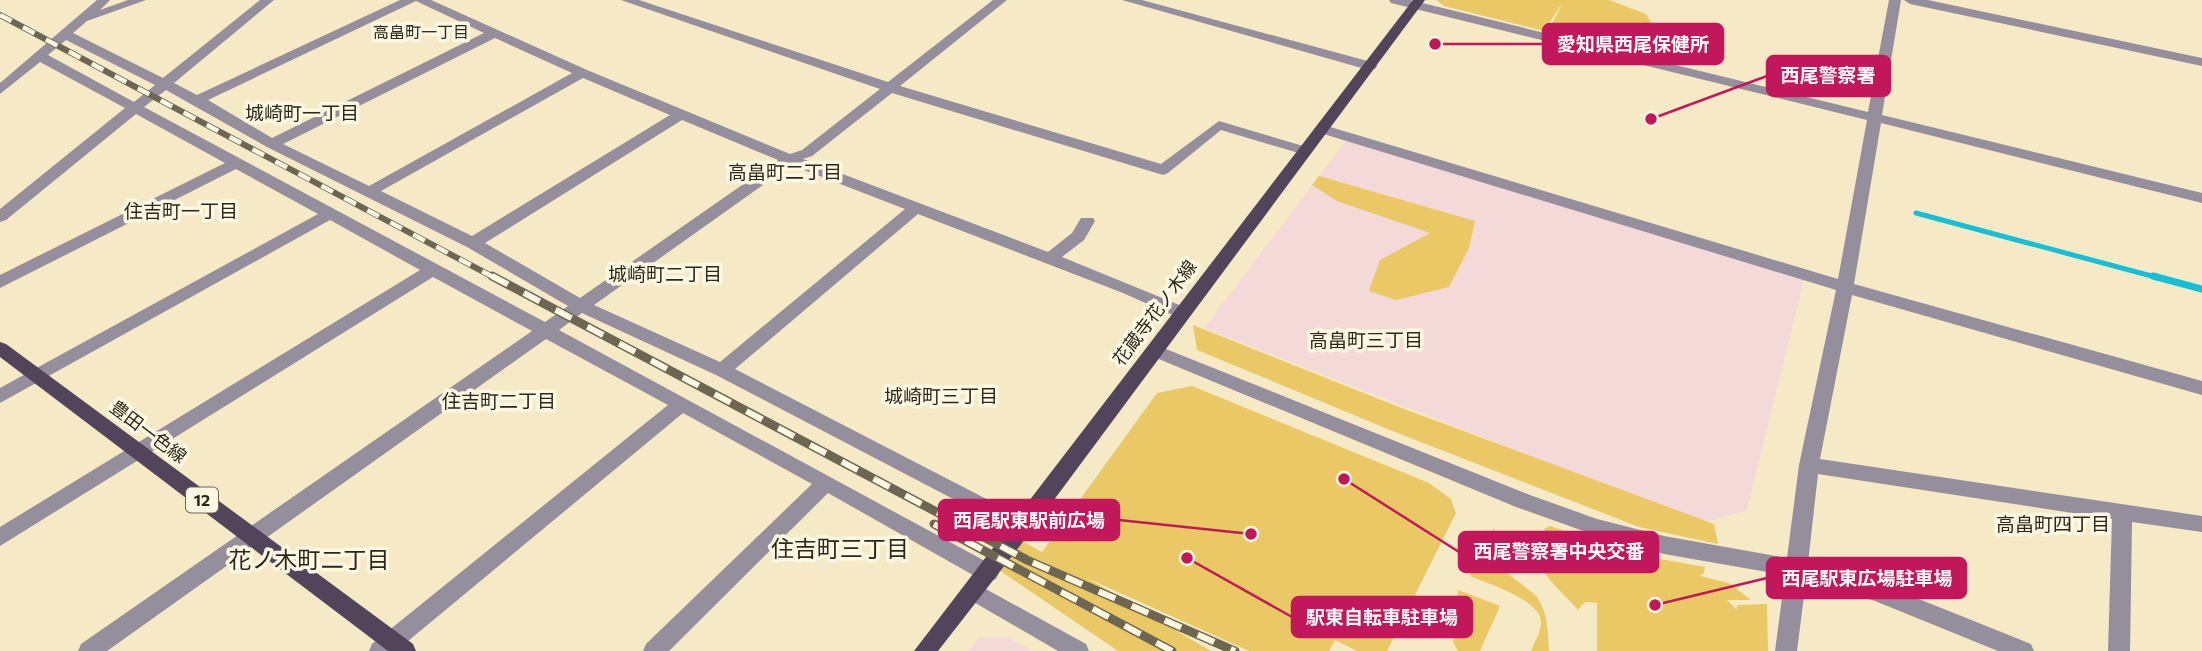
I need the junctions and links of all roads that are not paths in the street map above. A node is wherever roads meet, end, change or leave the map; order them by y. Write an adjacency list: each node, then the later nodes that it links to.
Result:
1 (104, 0): 13 (street)
2 (139, 0): 13 (street)
3 (268, 0): 20 (street)
4 (410, 0): 23 (street)
5 (421, 0): 14 (street)
6 (627, 0): 21 (street)
7 (1002, 0): 21 (street)
8 (1128, 0): 18 (street)
9 (1395, 0): 12 (street)
10 (1895, 0): 26 (street)
11 (1910, 0): 17 (street)
12 (1417, 3): 18 (main road, 花蔵寺花ノ木線); 26 (street)
13 (82, 20): 15 (street)
14 (495, 33): 19 (street); 28 (street)
15 (64, 34): 16 (street); 20 (street)
16 (39, 56): 22 (street); 24 (street)
17 (2202, 62)
18 (1370, 66): 27 (main road, 花蔵寺花ノ木線)
19 (582, 73): 25 (street); 32 (street)
20 (164, 83): 23 (street); 24 (street)
21 (888, 87): 29 (street); 30 (street)
22 (0, 90)
23 (197, 100): 28 (street)
24 (135, 107): 31 (street); 36 (street)
25 (683, 113): 30 (street); 38 (street)
26 (1875, 118): 33 (street); 42 (street)
27 (1322, 129): 29 (main road, 花蔵寺花ノ木線); 42 (street)
28 (272, 144): 32 (street)
29 (1305, 151): 44 (main road, 花蔵寺花ノ木線)
30 (789, 159): 34 (street); 43 (street)
31 (236, 163): 35 (street); 41 (street)
32 (370, 191): 38 (street)
33 (2202, 198)
34 (915, 208): 39 (street); 48 (street)
35 (329, 214): 40 (street); 49 (street)
36 (0, 217)
37 (1087, 221): 39 (street)
38 (473, 243): 43 (street)
39 (1049, 260): 44 (street)
40 (433, 268): 45 (street); 53 (street)
41 (0, 282)
42 (1845, 287): 50 (street); 54 (street)
43 (581, 306): 45 (street); 48 (street)
44 (1183, 313): 47 (main road, 花蔵寺花ノ木線)
45 (544, 332): 52 (street); 60 (street)
46 (0, 348): 49 (main road, 豊田一色線 / 12)
47 (1155, 351): 58 (main road, 花蔵寺花ノ木線); 61 (street)
48 (722, 370): 58 (street)
49 (36, 376): 51 (street); 53 (main road, 豊田一色線 / 12)
50 (2202, 388)
51 (0, 396)
52 (680, 405): 55 (street); 64 (street)
53 (139, 450): 59 (street); 60 (main road, 豊田一色線 / 12)
54 (1809, 465): 56 (street); 61 (street)
55 (826, 482): 62 (street); 66 (street)
56 (2122, 512): 57 (street); 71 (street)
57 (2202, 524)
58 (1022, 527): 62 (main road, 花蔵寺花ノ木線)
59 (0, 538)
60 (252, 538): 64 (main road, 豊田一色線 / 12); 65 (street)
61 (1794, 568): 69 (street); 70 (street)
62 (988, 573): 63 (main road, 花蔵寺花ノ木線)
63 (972, 592): 67 (main road, 花蔵寺花ノ木線); 68 (street)
64 (392, 648)
65 (89, 651)
66 (654, 651)
67 (925, 651)
68 (1078, 651)
69 (1786, 651)
70 (2023, 651)
71 (2119, 651)

